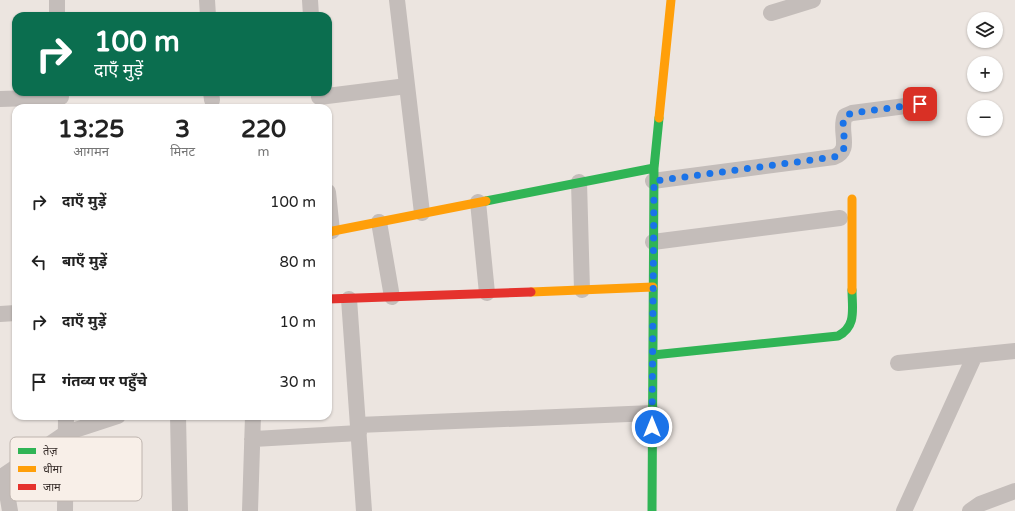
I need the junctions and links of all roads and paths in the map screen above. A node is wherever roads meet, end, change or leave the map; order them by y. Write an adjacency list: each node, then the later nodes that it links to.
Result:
1 (57, 0): 7 (street)
2 (207, 0): 8 (street)
3 (310, 0): 9 (street)
4 (397, 0): 11 (street)
5 (671, 0): 16 (street)
6 (813, 0): 10 (street)
7 (57, 12)
8 (208, 12)
9 (311, 12)
10 (771, 13)
11 (407, 86): 14 (street); 20 (street)
12 (0, 99): 13 (street)
13 (61, 99)
14 (319, 99)
15 (920, 104): 16 (street)
16 (654, 174): 17 (street); 24 (street)
17 (579, 182): 19 (street); 26 (street)
18 (852, 199): 34 (street)
19 (478, 202): 20 (street); 27 (street)
20 (422, 213): 22 (street)
21 (840, 218): 24 (street)
22 (379, 222): 23 (street); 28 (street)
23 (332, 232)
24 (653, 242): 25 (street)
25 (653, 287): 26 (street); 34 (street)
26 (582, 290): 27 (street)
27 (487, 293): 28 (street)
28 (392, 297): 29 (street)
29 (349, 299): 30 (street); 42 (street)
30 (332, 300)
31 (12, 313): 32 (street)
32 (0, 314)
33 (1015, 351): 35 (street)
34 (653, 355): 37 (street)
35 (975, 355): 36 (street); 56 (street)
36 (898, 363)
37 (652, 412): 42 (street); 55 (street)
38 (66, 420): 43 (street)
39 (106, 420): 43 (street)
40 (178, 420): 52 (street)
41 (253, 420): 46 (street)
42 (358, 429): 46 (street); 54 (street)
43 (66, 433): 44 (street); 45 (street)
44 (60, 437)
45 (66, 437)
46 (252, 439): 53 (street)
47 (2, 477): 50 (street)
48 (1015, 491): 57 (street)
49 (65, 501): 51 (street)
50 (10, 511)
51 (65, 511)
52 (180, 511)
53 (250, 511)
54 (364, 511)
55 (652, 511)
56 (904, 511)
57 (970, 511)

